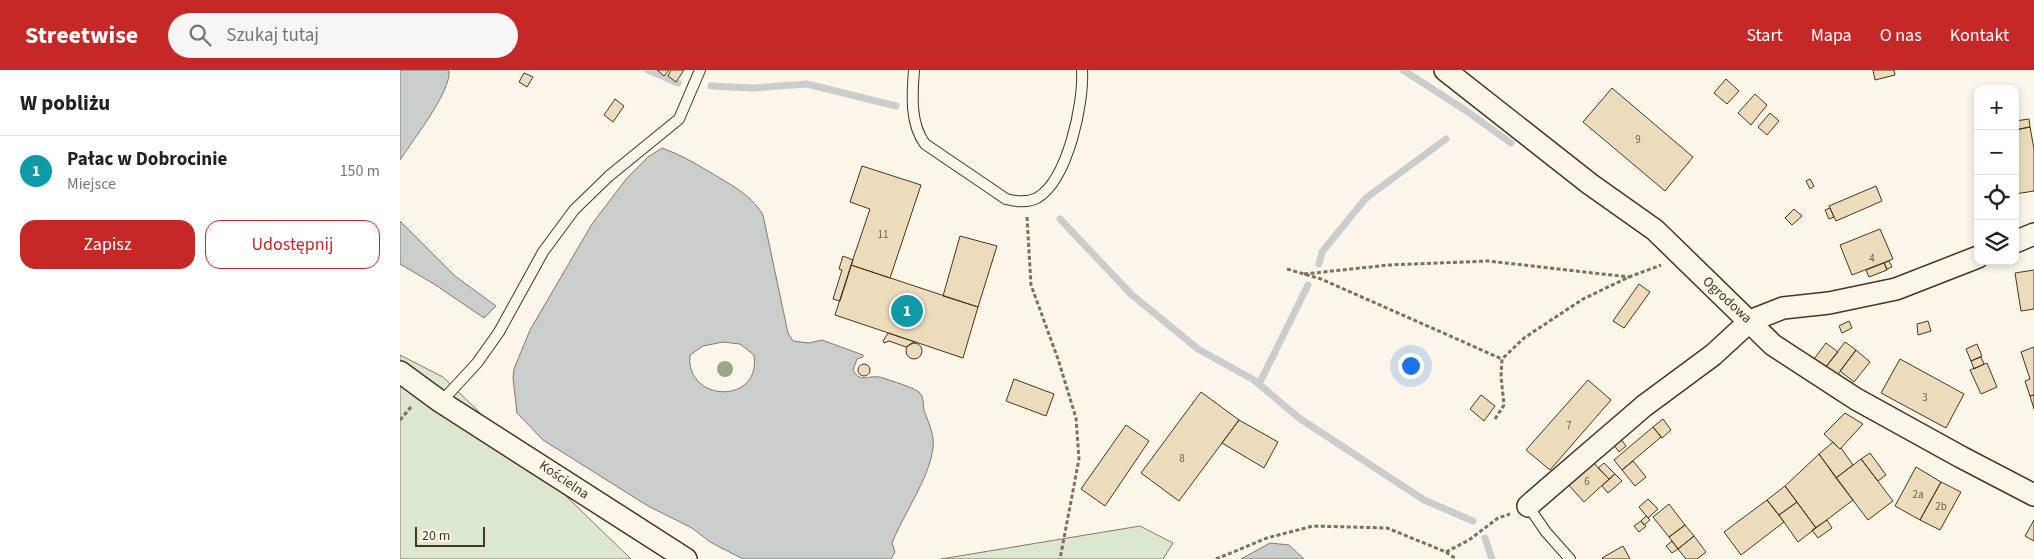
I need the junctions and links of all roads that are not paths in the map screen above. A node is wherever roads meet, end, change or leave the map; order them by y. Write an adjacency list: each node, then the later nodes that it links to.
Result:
1 (700, 70): 10 (lane)
2 (914, 70): 3 (lane)
3 (1082, 70)
4 (1445, 70): 8 (street, Ogrodowa)
5 (2034, 234): 6 (street)
6 (2019, 240)
7 (1974, 259): 8 (street)
8 (1750, 321): 11 (street, Ogrodowa); 12 (street)
9 (400, 372): 10 (street, Kościelna)
10 (441, 402): 13 (street, Kościelna)
11 (2034, 495)
12 (1528, 506): 14 (lane)
13 (686, 559)
14 (1570, 559)

